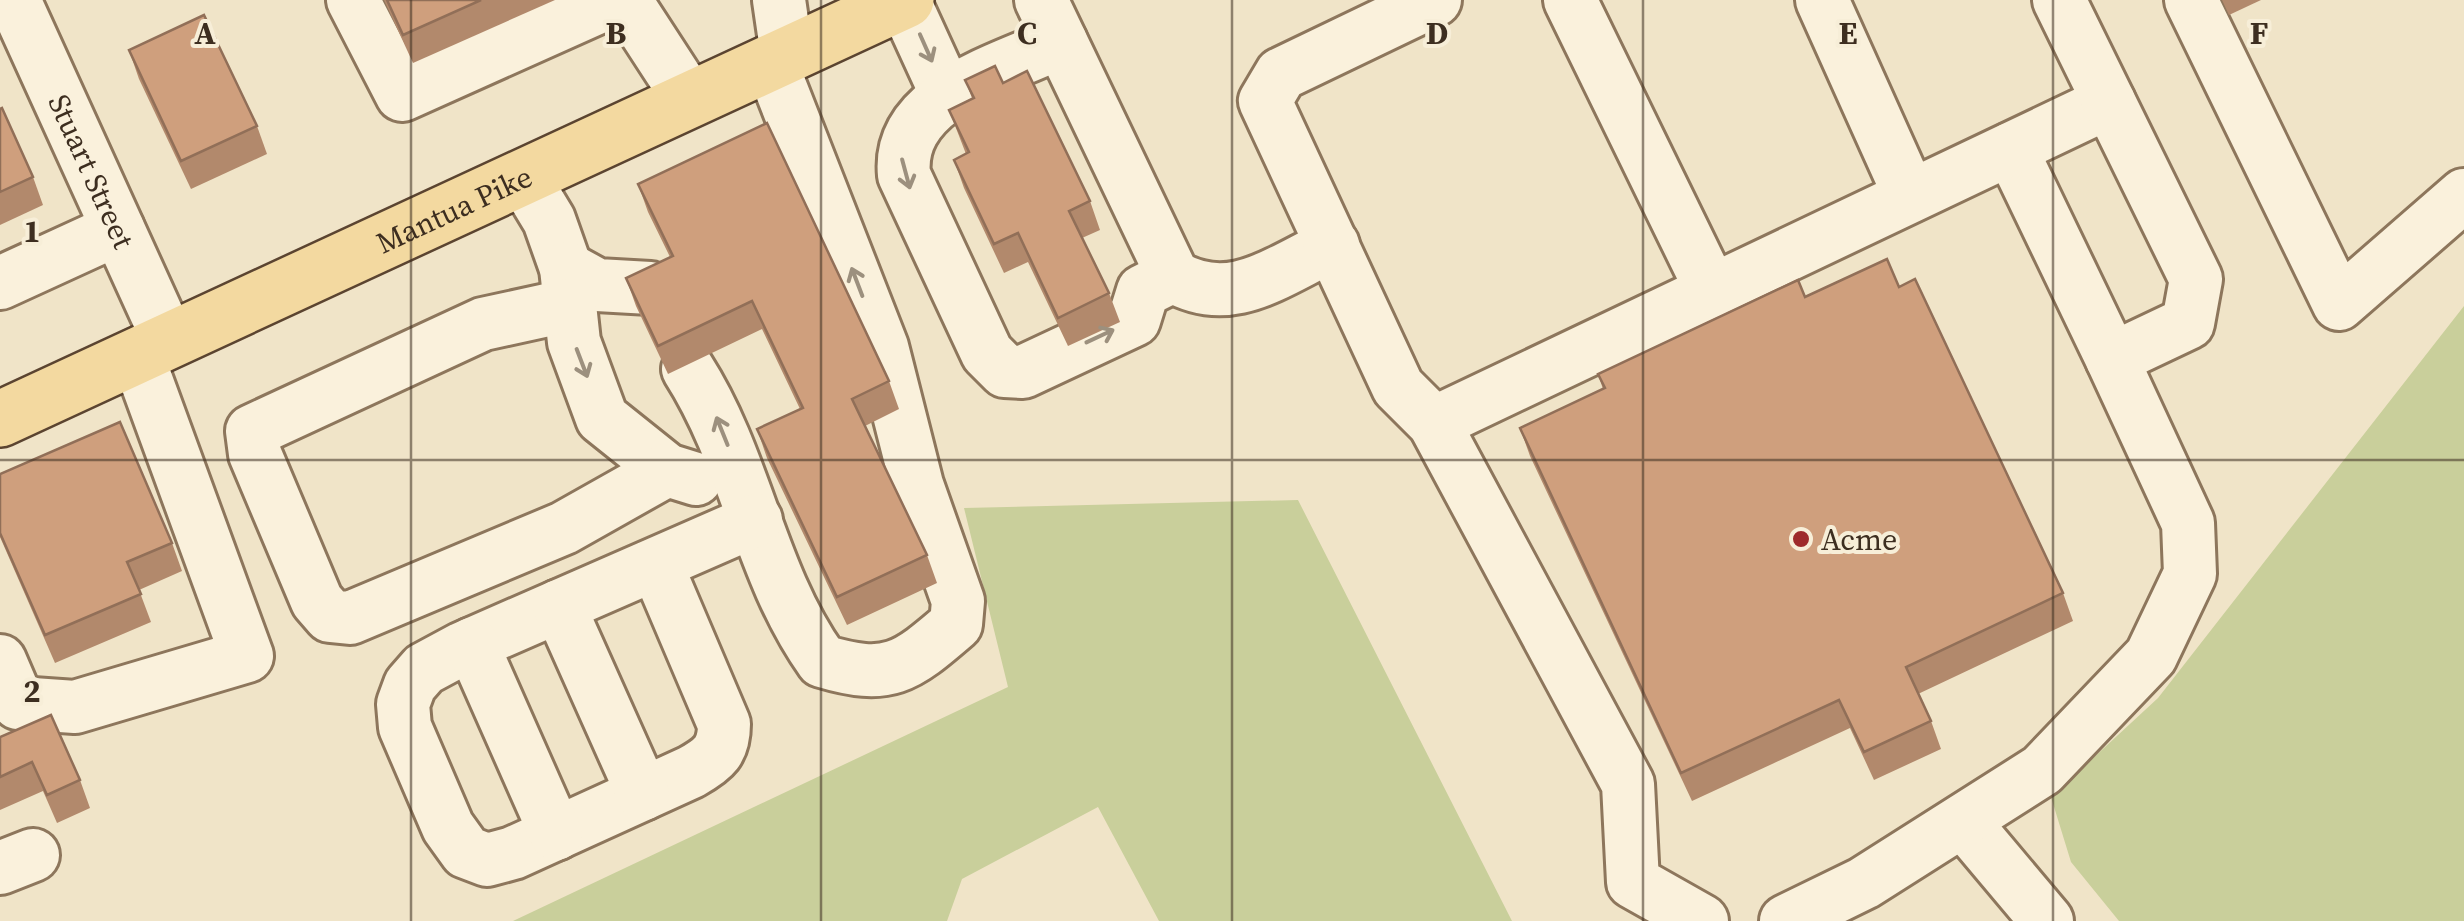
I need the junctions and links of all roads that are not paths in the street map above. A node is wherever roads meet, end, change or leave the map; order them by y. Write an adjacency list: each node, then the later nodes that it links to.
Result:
1 (14, 0): 22 (street, Stuart Street)
2 (353, 0): 3 (street)
3 (614, 0)
4 (624, 0): 16 (street)
5 (778, 0): 14 (street)
6 (1435, 0): 12 (street)
7 (1570, 0): 28 (street)
8 (1822, 0): 21 (street)
9 (2059, 0): 17 (street)
10 (2191, 0): 20 (street)
11 (881, 5): 14 (main road, Mantua Pike); 15 (street, one-way to 15)
12 (1372, 14): 23 (street)
13 (1050, 21): 15 (street); 24 (street)
14 (779, 59): 16 (main road, Mantua Pike); 35 (street, one-way to 14)
15 (947, 95): 24 (street, one-way to 24)
16 (690, 100): 19 (main road, Mantua Pike)
17 (2109, 102): 18 (street); 30 (street)
18 (2012, 148): 21 (street); 30 (street)
19 (523, 177): 26 (street); 29 (main road, Mantua Pike)
20 (2464, 194)
21 (1910, 196): 28 (street)
22 (118, 229): 25 (street); 29 (street, Stuart Street)
23 (1333, 245): 24 (street); 33 (street)
24 (1173, 276)
25 (0, 282)
26 (568, 286): 27 (street); 34 (street, one-way to 34); 34 (street)
27 (650, 288)
28 (1712, 291): 33 (street)
29 (153, 348): 32 (main road, Mantua Pike); 39 (street, Stuart Street)
30 (2112, 359): 41 (street)
31 (688, 370): 35 (street, one-way to 31)
32 (0, 418)
33 (1434, 422): 43 (street)
34 (667, 470): 35 (street)
35 (752, 508): 36 (street)
36 (656, 564): 37 (street); 40 (street)
37 (559, 606): 38 (street); 40 (street)
38 (472, 644): 42 (street); 42 (street)
39 (0, 661)
40 (644, 794): 42 (street)
41 (1962, 821): 45 (street); 46 (street)
42 (556, 834)
43 (1627, 902): 44 (street)
44 (1702, 921)
45 (1786, 921)
46 (2046, 921)

